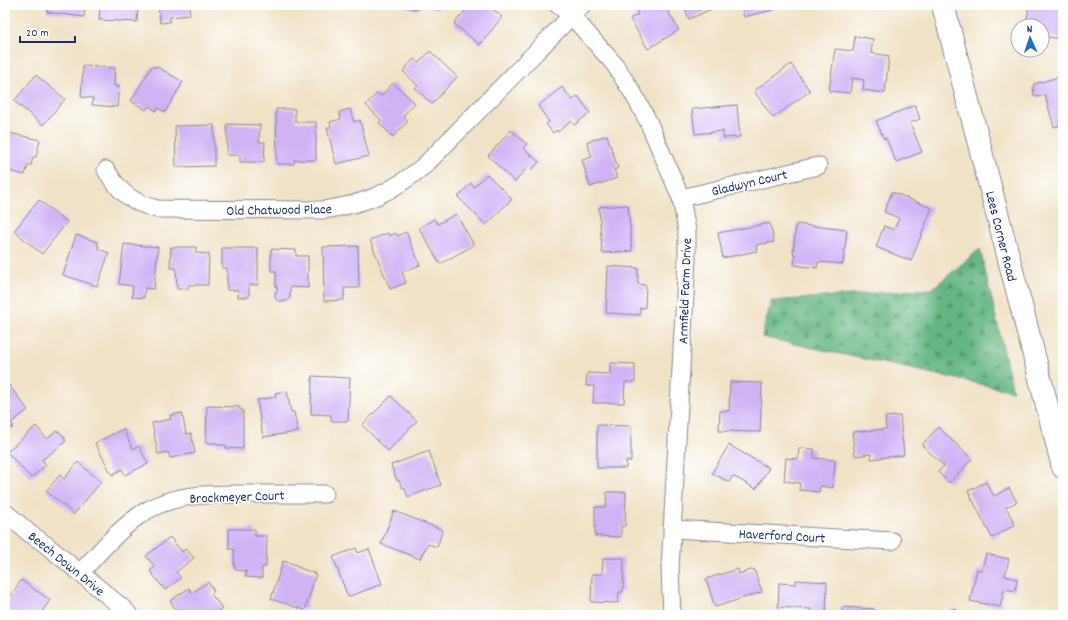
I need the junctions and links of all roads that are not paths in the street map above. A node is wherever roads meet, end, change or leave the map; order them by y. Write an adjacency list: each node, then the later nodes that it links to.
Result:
1 (943, 5): 6 (street, Lees Corner Road)
2 (570, 8): 4 (street, Old Chatwood Place); 5 (street, Armfield Farm Drive)
3 (818, 166): 5 (street, Gladwyn Court)
4 (106, 170)
5 (681, 198): 9 (street, Armfield Farm Drive)
6 (1063, 467)
7 (325, 494): 11 (street, Brockmeyer Court)
8 (5, 512): 11 (street, Beech Down Drive)
9 (672, 529): 10 (street, Haverford Court); 13 (street, Armfield Farm Drive)
10 (892, 541)
11 (80, 573): 12 (street, Beech Down Drive)
12 (129, 615)
13 (672, 615)

